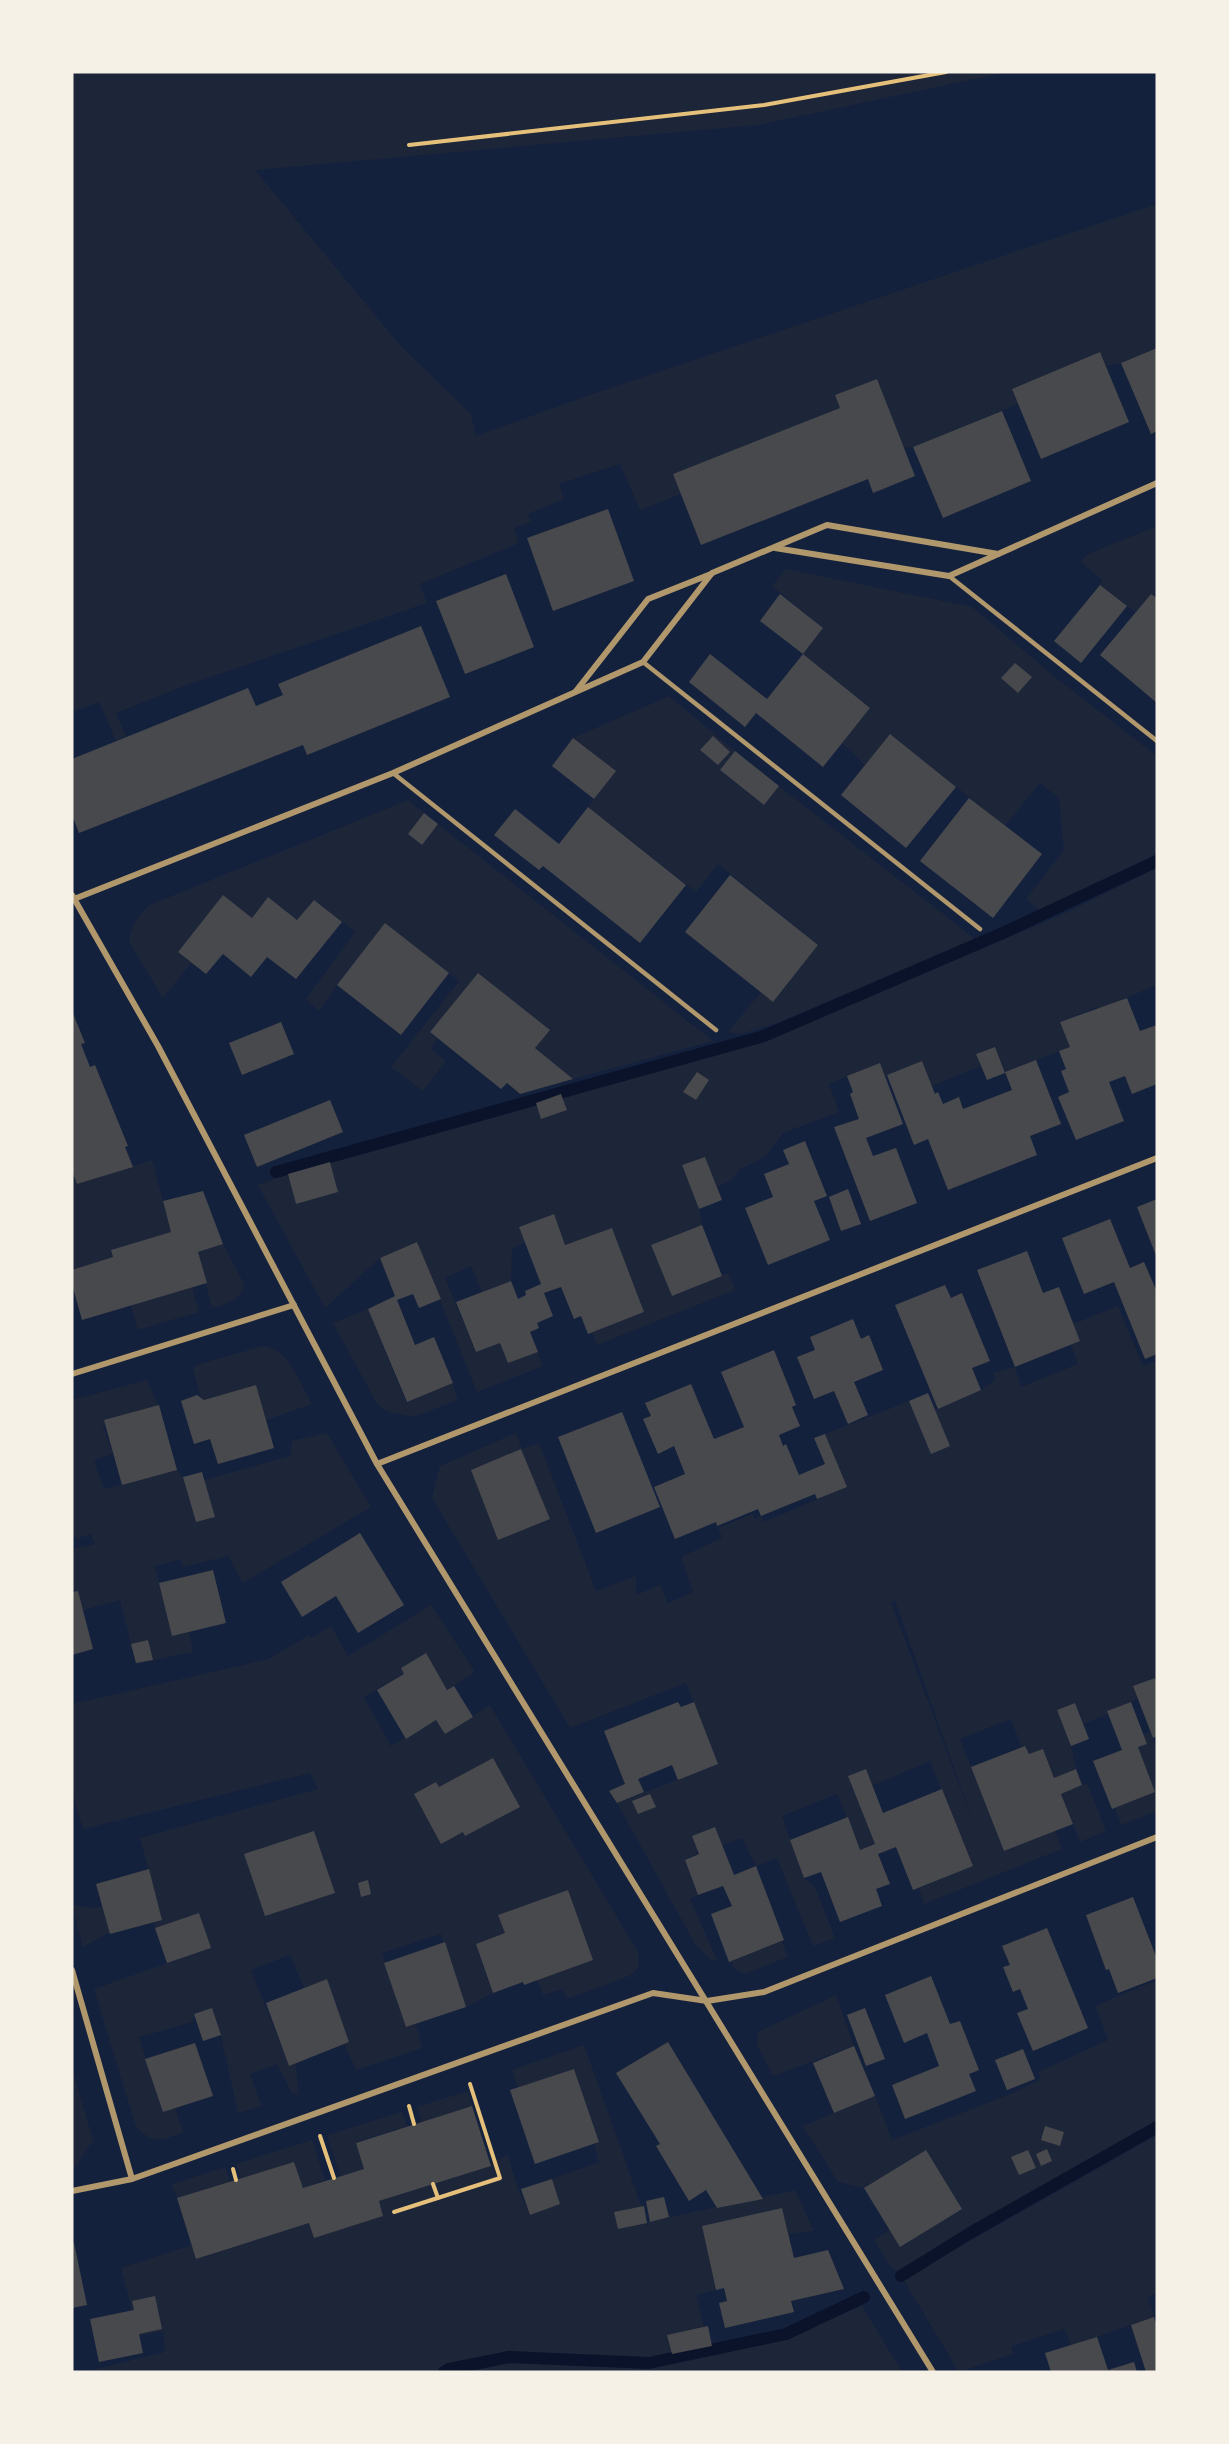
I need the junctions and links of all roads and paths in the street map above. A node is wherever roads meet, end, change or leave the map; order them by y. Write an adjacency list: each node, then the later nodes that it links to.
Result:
1 (946, 72): 2 (path)
2 (409, 145)
3 (1157, 483): 5 (street)
4 (774, 548): 5 (street); 6 (street); 7 (street)
5 (998, 554): 7 (street)
6 (712, 573): 8 (street); 9 (street)
7 (949, 576): 10 (lane)
8 (644, 662): 9 (street); 13 (lane)
9 (576, 692): 11 (street)
10 (1157, 741)
11 (393, 773): 12 (street); 14 (lane)
12 (73, 897): 16 (street)
13 (980, 929)
14 (716, 1030)
15 (1157, 1158): 18 (street)
16 (294, 1305): 17 (street); 18 (street)
17 (72, 1374)
18 (377, 1464): 21 (street)
19 (1157, 1838): 21 (street)
20 (72, 1970): 25 (street)
21 (707, 2001): 22 (street); 30 (street)
22 (463, 2061): 23 (street); 28 (path)
23 (313, 2114): 24 (path); 25 (street)
24 (334, 2178)
25 (132, 2179): 27 (street)
26 (433, 2184): 28 (path)
27 (72, 2192)
28 (438, 2198): 29 (path)
29 (394, 2212)
30 (933, 2372)

